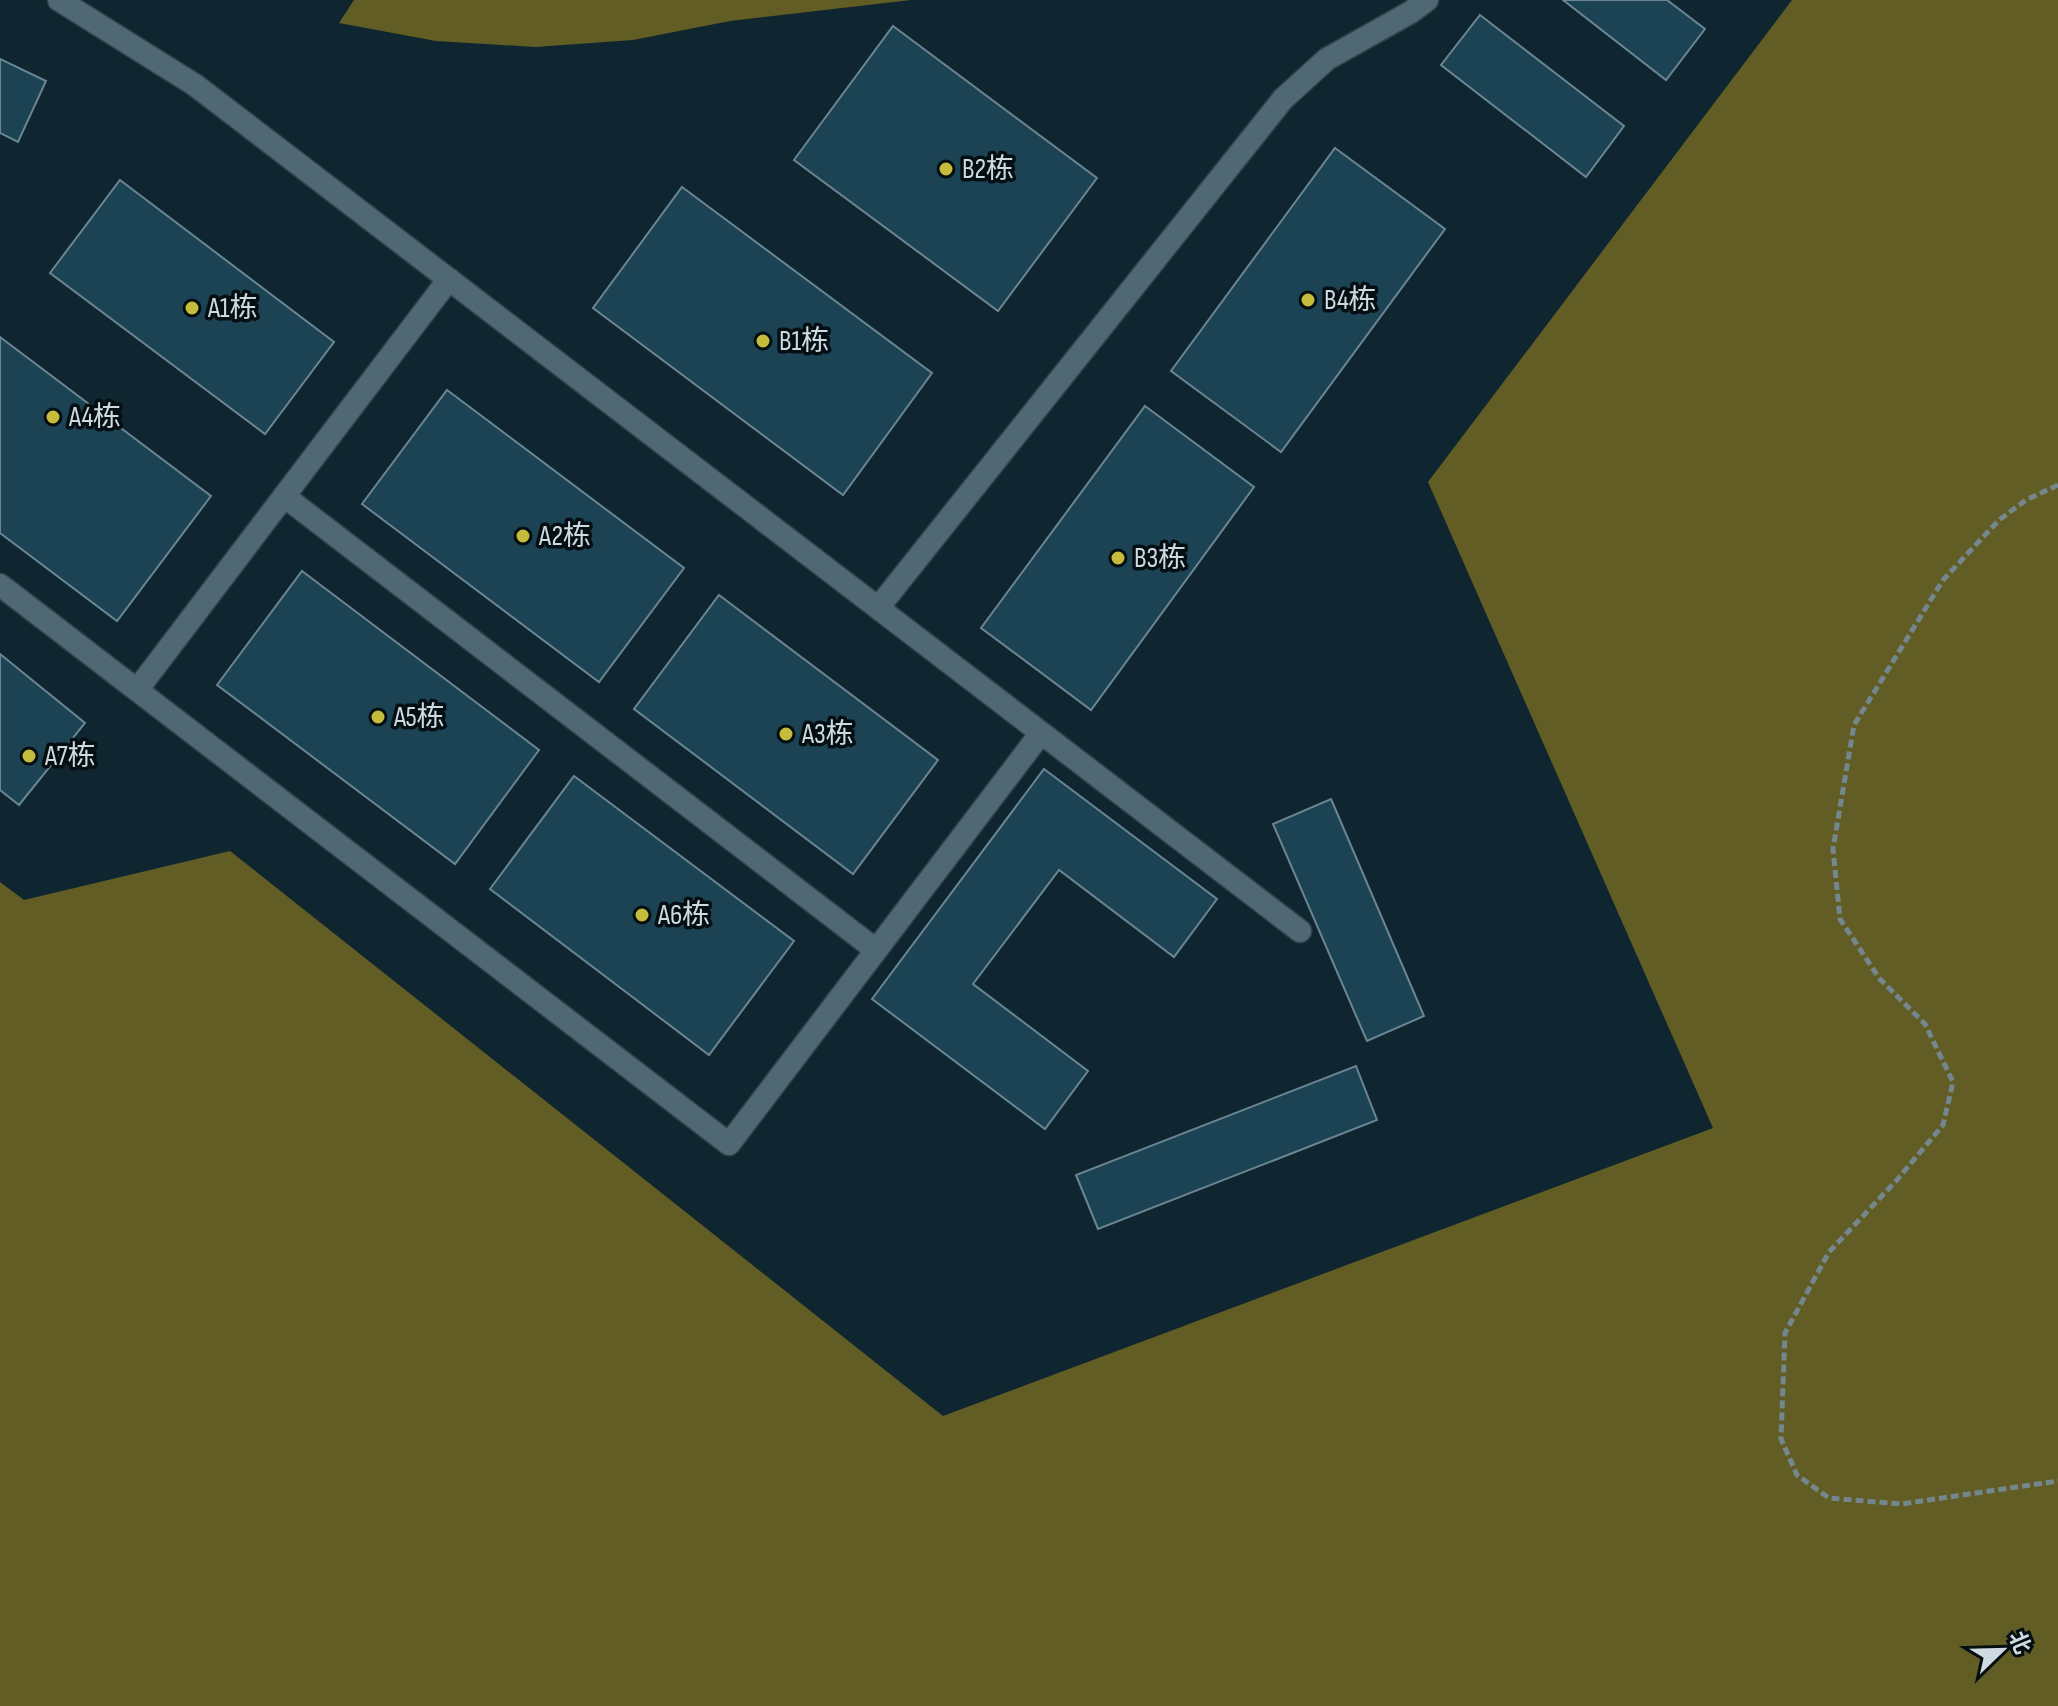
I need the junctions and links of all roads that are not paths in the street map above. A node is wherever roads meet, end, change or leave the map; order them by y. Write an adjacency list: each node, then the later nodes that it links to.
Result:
1 (59, 0): 3 (street)
2 (1427, 0): 6 (street)
3 (449, 279): 4 (street); 6 (street)
4 (284, 496): 7 (street); 10 (street)
5 (0, 585): 7 (street)
6 (878, 608): 8 (street)
7 (137, 690): 10 (street)
8 (1041, 733): 9 (street); 10 (street)
9 (1300, 931)
10 (876, 950)

